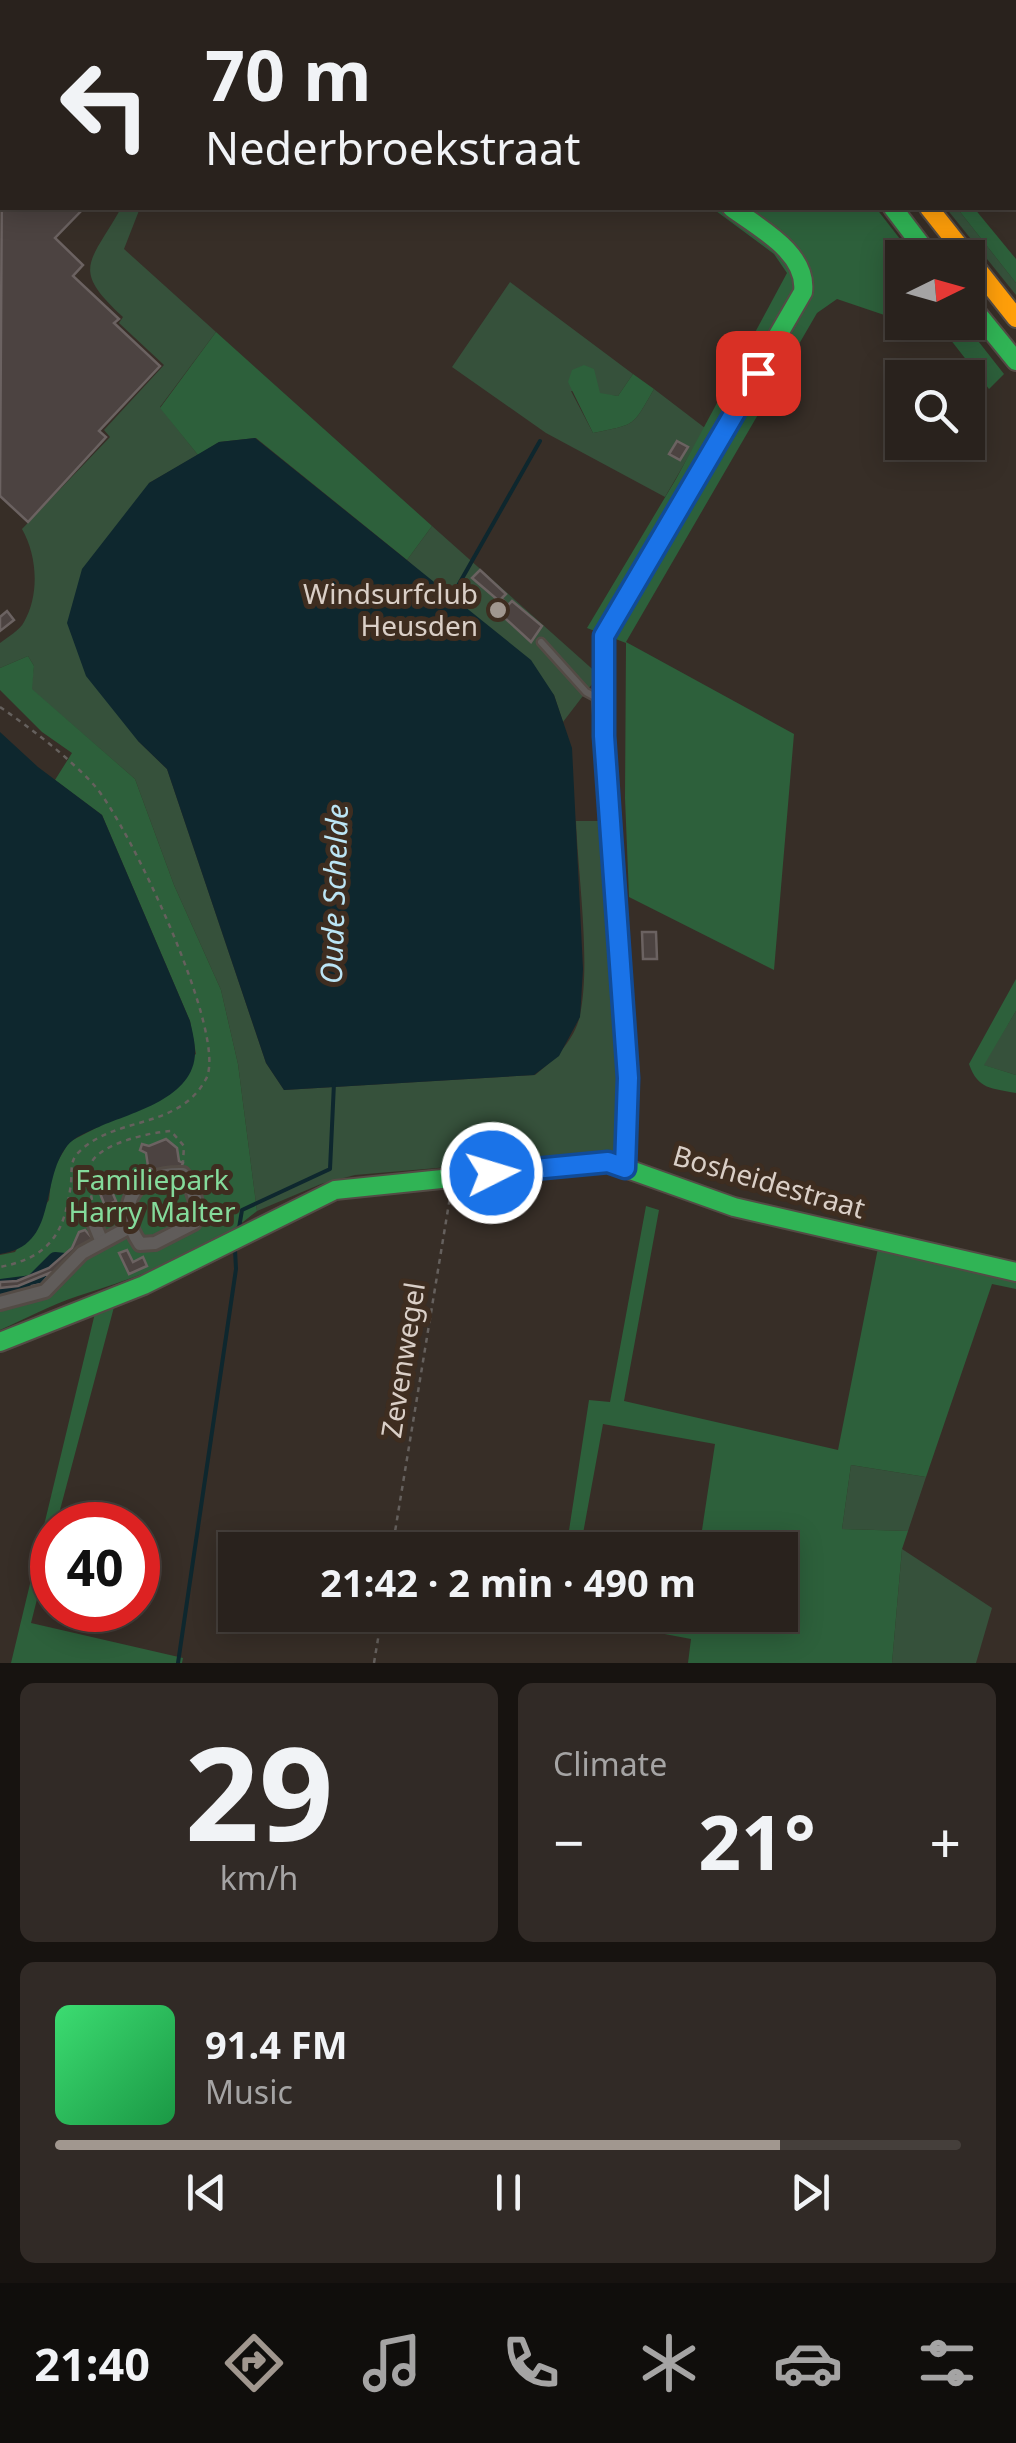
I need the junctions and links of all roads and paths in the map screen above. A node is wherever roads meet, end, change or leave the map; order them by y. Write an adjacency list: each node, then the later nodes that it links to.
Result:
1 (735, 210): 9 (main road)
2 (895, 210): 4 (main road)
3 (930, 210): 5 (main road)
4 (917, 240)
5 (1016, 318)
6 (985, 323): 7 (main road)
7 (1016, 361)
8 (541, 642): 9 (lane)
9 (602, 701): 11 (main road)
10 (0, 707): 17 (path)
11 (625, 1168): 13 (main road, Bosheidestraat); 18 (main road, Bosheidestraat)
12 (183, 1174): 14 (path); 15 (street); 15 (street)
13 (454, 1176): 20 (main road, Bosheidestraat); 21 (path, Zevenwegel)
14 (93, 1211): 16 (street)
15 (130, 1226): 16 (street)
16 (101, 1240): 19 (street)
17 (0, 1267)
18 (1016, 1272)
19 (0, 1303)
20 (0, 1342)
21 (395, 1532)
22 (379, 1632): 23 (path)
23 (374, 1663)

